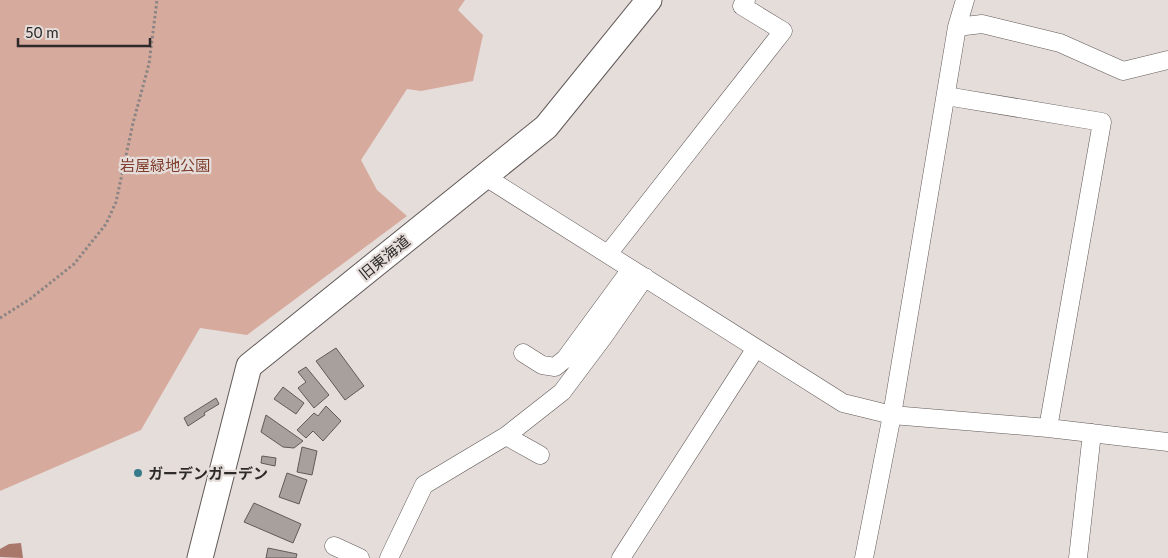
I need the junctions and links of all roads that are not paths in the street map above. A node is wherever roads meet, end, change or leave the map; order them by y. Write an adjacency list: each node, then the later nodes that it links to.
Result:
1 (649, 0): 7 (street, 旧東海道)
2 (746, 0): 8 (street)
3 (965, 0): 4 (street)
4 (957, 27): 5 (street); 6 (street)
5 (1168, 60)
6 (946, 96): 12 (street); 13 (street)
7 (484, 176): 8 (street); 19 (street, 旧東海道)
8 (608, 254): 9 (street)
9 (638, 273): 10 (street); 11 (street); 15 (street)
10 (756, 348): 12 (street); 22 (street)
11 (523, 353)
12 (892, 415): 13 (street); 23 (street)
13 (1048, 428): 14 (street)
14 (1092, 433): 16 (street); 24 (street)
15 (506, 436): 17 (street); 21 (street)
16 (1168, 442)
17 (540, 455)
18 (334, 546): 20 (street)
19 (200, 558)
20 (360, 558)
21 (389, 558)
22 (621, 558)
23 (864, 558)
24 (1078, 558)

